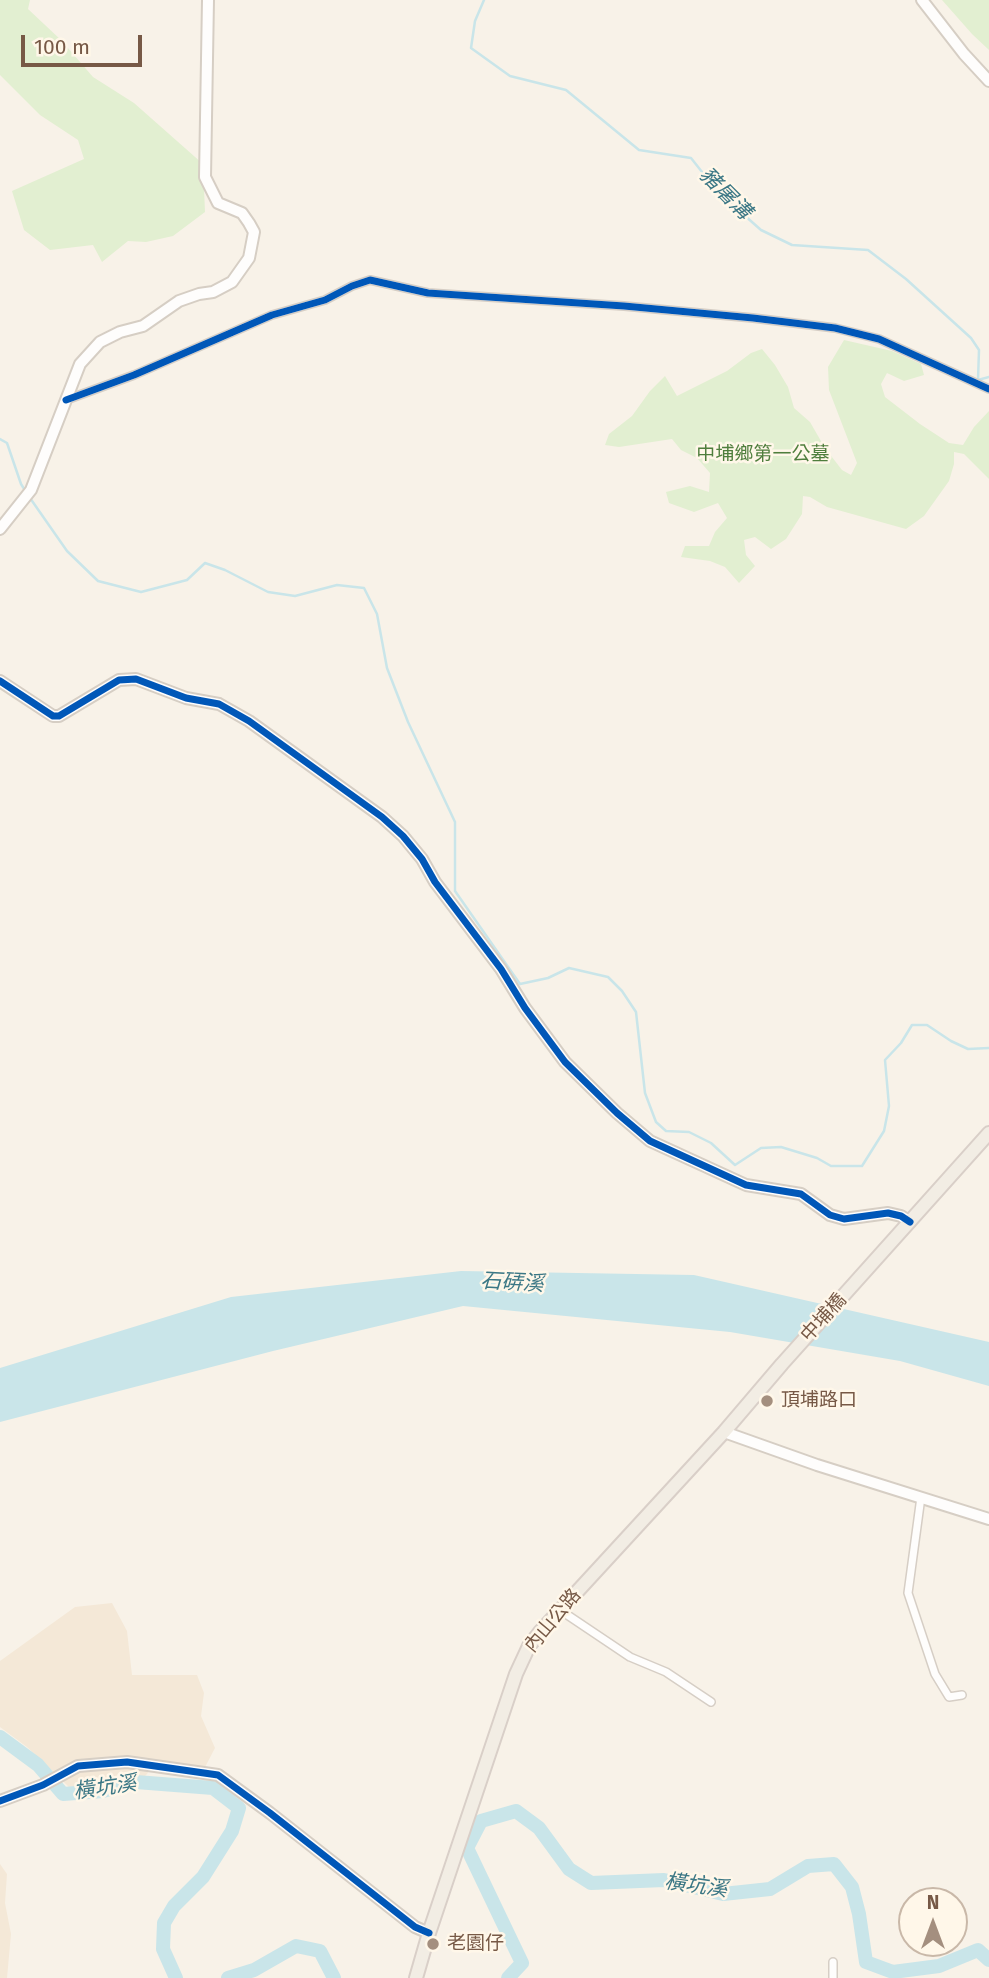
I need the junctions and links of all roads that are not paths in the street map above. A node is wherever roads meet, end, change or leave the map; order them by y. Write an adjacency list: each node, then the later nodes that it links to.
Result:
1 (208, 0): 5 (street)
2 (922, 0): 3 (street)
3 (989, 81)
4 (989, 389): 5 (street)
5 (66, 400): 6 (street)
6 (0, 529)
7 (0, 681): 9 (street)
8 (989, 1133): 9 (main road)
9 (910, 1222): 10 (main road, 中埔橋)
10 (782, 1364): 11 (main road, 內山公路)
11 (724, 1432): 12 (street); 14 (main road, 內山公路)
12 (921, 1497): 13 (street); 15 (street)
13 (989, 1519)
14 (560, 1610): 16 (street); 18 (main road, 內山公路)
15 (962, 1695)
16 (711, 1702)
17 (0, 1801): 18 (street)
18 (429, 1933): 20 (main road, 內山公路)
19 (833, 1962): 21 (street)
20 (416, 1978)
21 (834, 1978)

